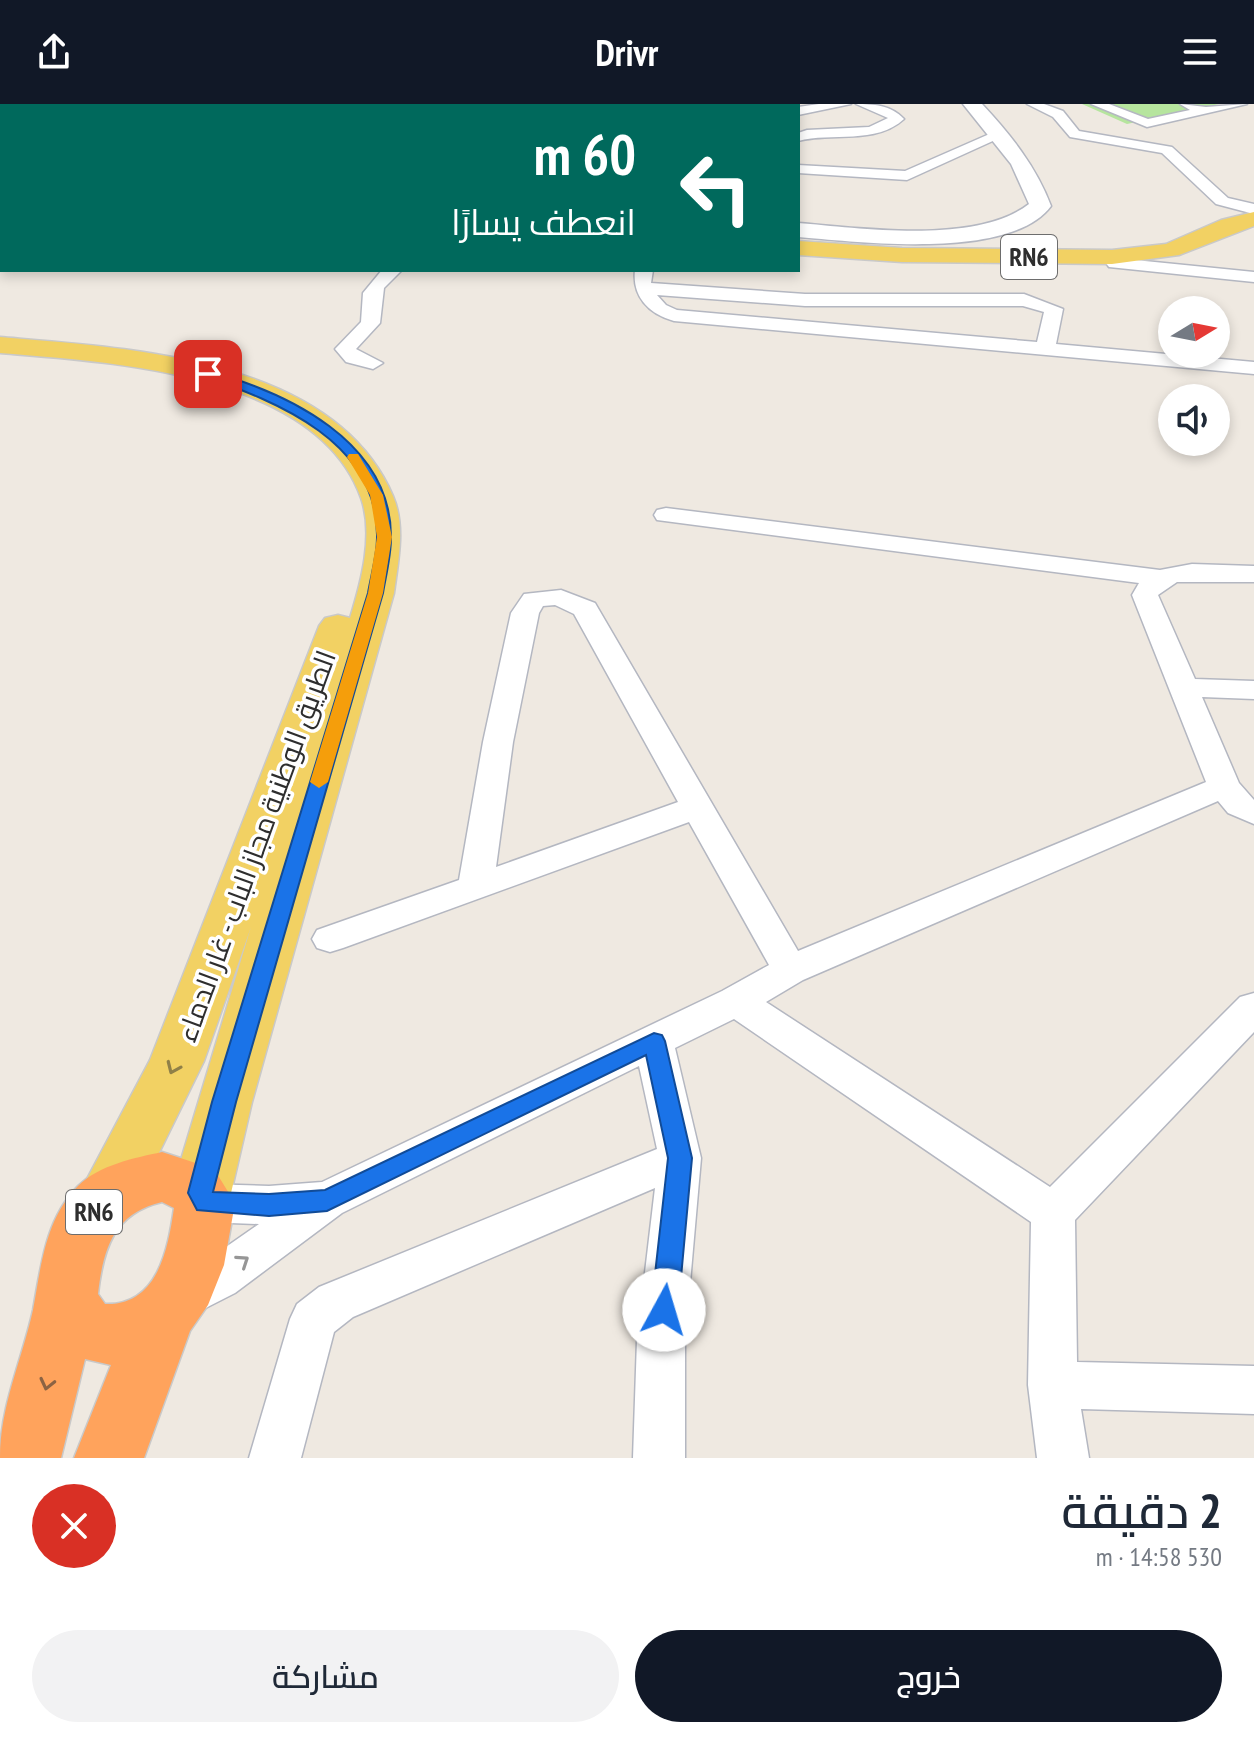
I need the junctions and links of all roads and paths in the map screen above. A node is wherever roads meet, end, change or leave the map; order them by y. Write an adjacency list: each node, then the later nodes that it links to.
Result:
1 (845, 104): 8 (street)
2 (862, 104): 10 (street)
3 (972, 104): 11 (main road)
4 (1036, 104): 15 (street)
5 (1097, 104): 9 (street)
6 (1186, 104): 9 (street)
7 (1241, 104): 9 (street)
8 (800, 111)
9 (1205, 111)
10 (862, 134): 12 (street); 13 (street)
11 (999, 135): 14 (street); 18 (main road)
12 (800, 136)
13 (811, 155)
14 (800, 169)
15 (1254, 209)
16 (1254, 219): 19 (main road, RN6)
17 (1254, 227): 21 (main road, RN6)
18 (800, 230)
19 (800, 251)
20 (800, 251): 21 (main road, RN6)
21 (1115, 263): 23 (street)
22 (391, 272): 27 (street)
23 (1254, 277)
24 (643, 279): 25 (street); 25 (street)
25 (1045, 350): 28 (street)
26 (6, 354): 44 (main road, الطريق الوطنية مجاز الباب - غار الدماء / RN6, one-way to 44); 45 (main road, الطريق الوطنية مجاز الباب - غار الدماء / RN6)
27 (373, 363)
28 (1254, 368)
29 (666, 515): 31 (street)
30 (1254, 574): 31 (street)
31 (1156, 577): 32 (street)
32 (1184, 688): 33 (street); 34 (street)
33 (1254, 690)
34 (1224, 786): 36 (street); 39 (street)
35 (697, 807): 37 (street); 37 (street); 39 (street)
36 (1254, 813)
37 (475, 888): 38 (street)
38 (330, 939)
39 (790, 970): 40 (street)
40 (736, 1001): 42 (street); 47 (street)
41 (1254, 1007): 47 (street)
42 (654, 1041): 43 (street); 46 (street)
43 (680, 1158): 54 (street); 55 (street)
44 (108, 1196): 45 (highway, RN6); 48 (highway, RN6)
45 (203, 1198): 46 (street); 49 (highway, RN6)
46 (327, 1200): 49 (street, one-way to 46)
47 (1053, 1213): 50 (street)
48 (65, 1309): 49 (highway); 52 (highway, RN6, one-way to 52)
49 (169, 1311): 53 (highway, RN6)
50 (1053, 1385): 51 (street); 56 (street)
51 (1254, 1390)
52 (26, 1458)
53 (109, 1458)
54 (275, 1458)
55 (659, 1458)
56 (1063, 1458)

